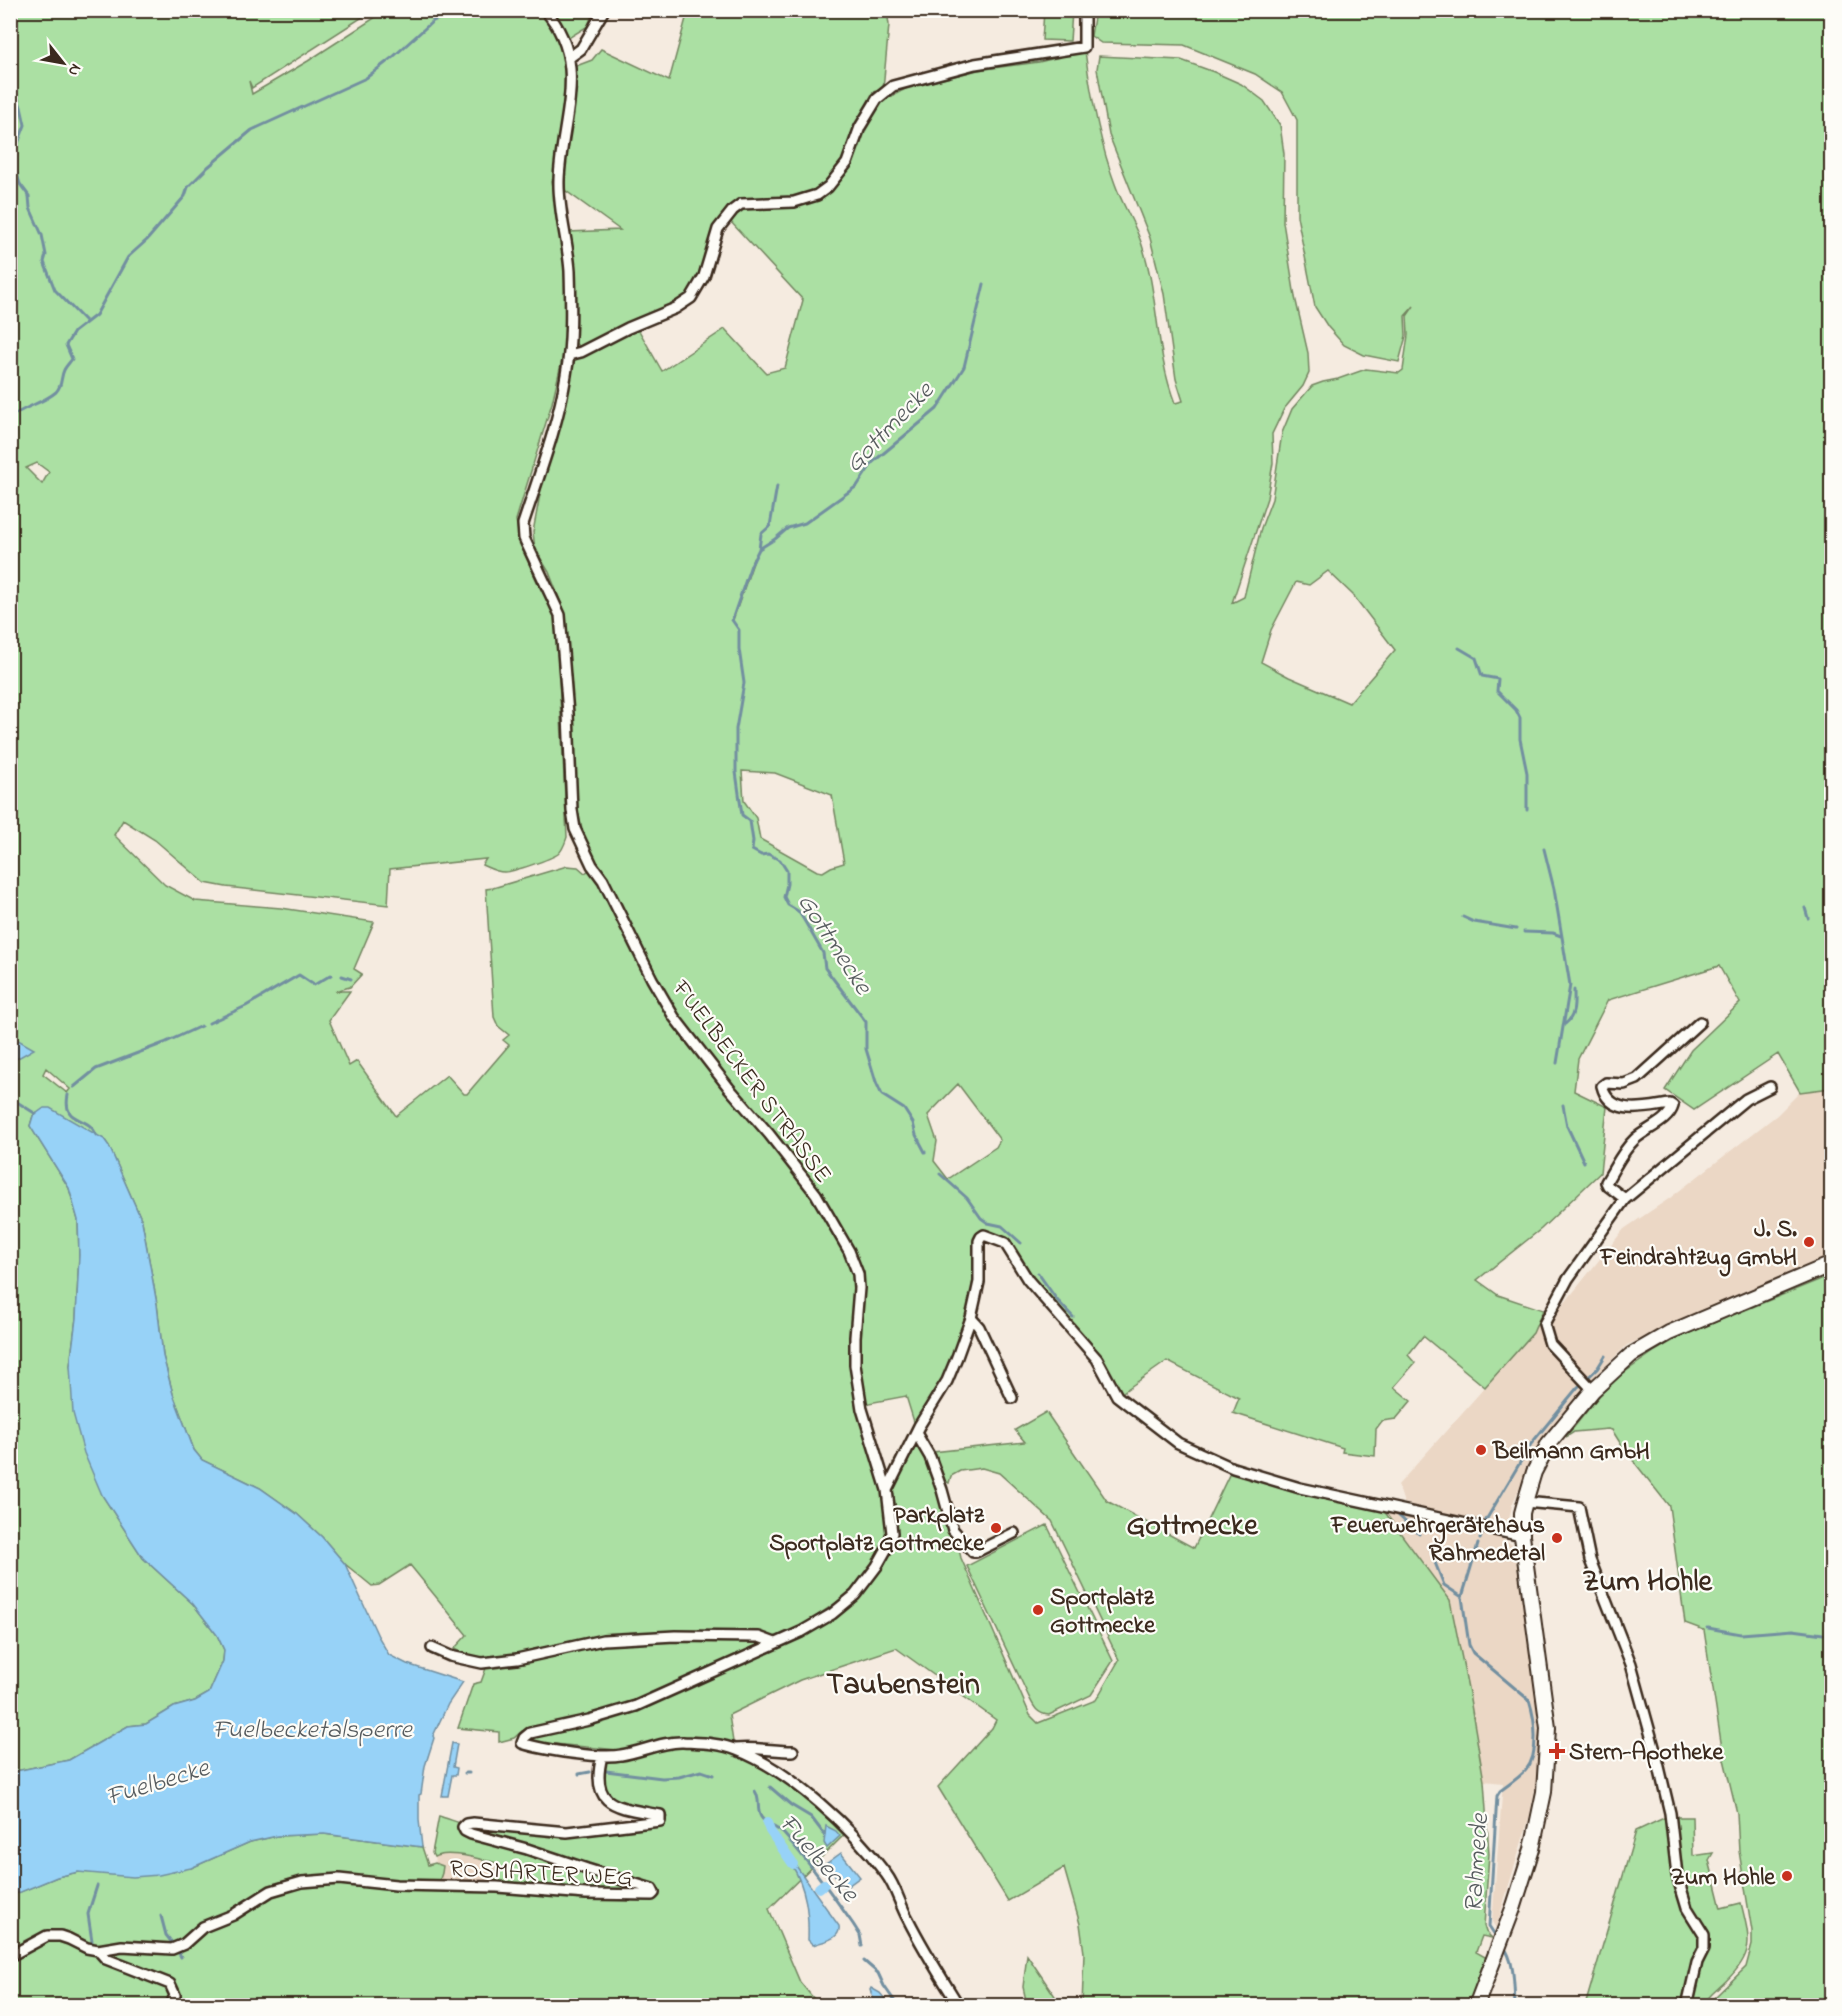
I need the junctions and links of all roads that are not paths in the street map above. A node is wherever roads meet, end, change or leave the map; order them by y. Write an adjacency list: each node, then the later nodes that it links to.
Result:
1 (545, 10): 4 (street, FUELBECKER STRASSE)
2 (604, 10): 4 (street)
3 (1084, 10): 5 (street)
4 (570, 57): 5 (street, FUELBECKER STRASSE)
5 (569, 355): 14 (street, FUELBECKER STRASSE)
6 (1700, 1022): 8 (street)
7 (1770, 1088): 8 (street)
8 (1625, 1199): 11 (street)
9 (1832, 1264): 11 (main road)
10 (971, 1318): 12 (street); 13 (street); 17 (street)
11 (1590, 1387): 15 (main road)
12 (1012, 1398)
13 (916, 1433): 14 (street); 16 (street)
14 (887, 1490): 18 (street, FUELBECKER STRASSE)
15 (1525, 1502): 17 (main road); 28 (street)
16 (1014, 1533)
17 (1522, 1536): 27 (main road)
18 (775, 1643): 19 (street); 22 (street, FUELBECKER STRASSE)
19 (432, 1648)
20 (735, 1749): 21 (street); 22 (street, FUELBECKER STRASSE); 26 (street, FUELBECKER STRASSE)
21 (793, 1751)
22 (602, 1756): 23 (street, ROSMARTER WEG)
23 (98, 1950): 24 (street, ROSMARTER WEG); 25 (street)
24 (10, 1956)
25 (171, 2006)
26 (958, 2006)
27 (1476, 2006)
28 (1687, 2006)

